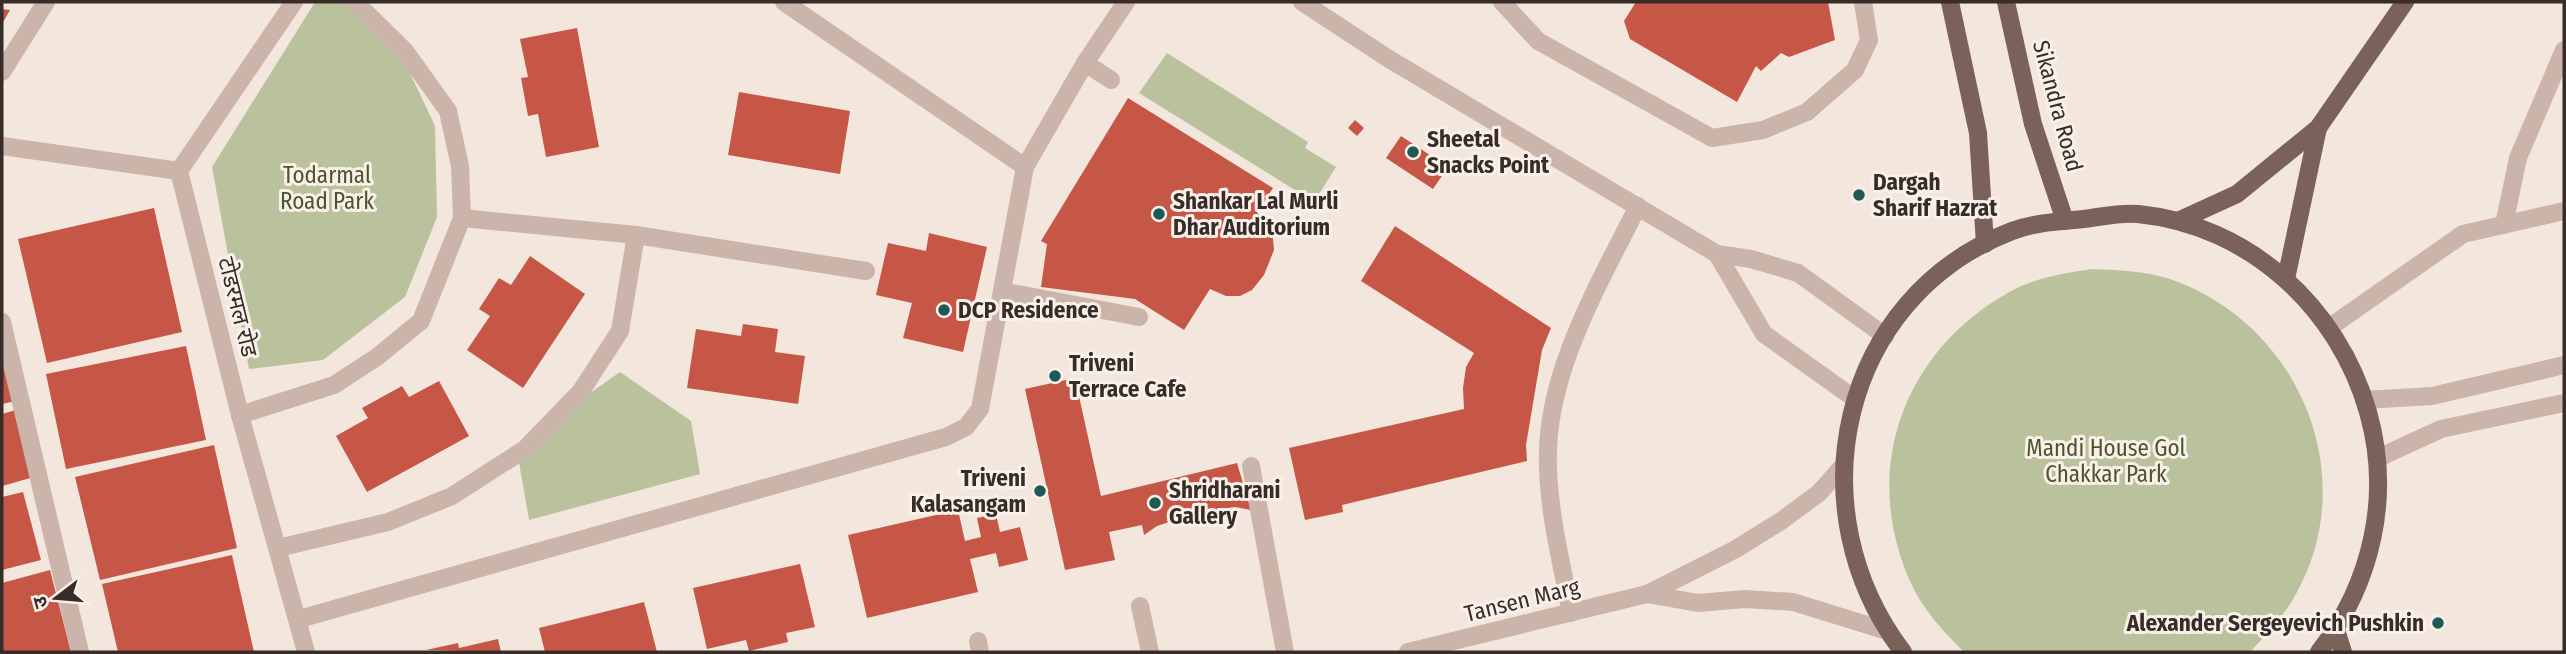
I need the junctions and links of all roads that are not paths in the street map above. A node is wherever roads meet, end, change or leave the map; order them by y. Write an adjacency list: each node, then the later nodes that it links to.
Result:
1 (46, 2): 14 (street)
2 (294, 2): 19 (street)
3 (355, 2): 22 (street)
4 (784, 2): 18 (street)
5 (1126, 2): 13 (street)
6 (1302, 2): 20 (street)
7 (1502, 2): 8 (street)
8 (1863, 2)
9 (1950, 2): 27 (main road)
10 (2007, 2): 23 (main road, Sikandra Road)
11 (2405, 2): 16 (main road)
12 (2564, 50): 25 (street)
13 (1085, 63): 15 (street); 18 (street)
14 (2, 72)
15 (1111, 80)
16 (2318, 128): 24 (main road); 30 (main road)
17 (2, 146): 19 (street)
18 (1025, 167): 31 (street)
19 (179, 171): 40 (street, टोडरमल रोड)
20 (1638, 206): 28 (street); 47 (street)
21 (2564, 211): 25 (street)
22 (461, 218): 26 (street); 40 (street)
23 (2065, 221): 24 (main road); 27 (main road)
24 (2178, 221): 30 (main road)
25 (2504, 225): 34 (street)
26 (636, 234): 29 (street); 44 (street)
27 (1985, 244): 35 (main road)
28 (1717, 254): 35 (street); 37 (street)
29 (866, 271)
30 (2286, 279): 34 (main road)
31 (1002, 291): 32 (street); 48 (street)
32 (1139, 317)
33 (2, 322): 51 (street)
34 (2330, 327): 38 (main road)
35 (1885, 336): 37 (main road)
36 (2564, 365): 38 (street)
37 (1855, 399): 43 (main road)
38 (2364, 400): 41 (main road)
39 (2564, 402): 41 (street)
40 (240, 415): 44 (street, टोडरमल रोड)
41 (2378, 458): 49 (main road)
42 (1251, 466): 54 (street)
43 (1842, 467): 45 (street, Tansen Marg); 50 (main road)
44 (278, 548): 48 (street, टोडरमल रोड)
45 (1647, 594): 47 (street, Tansen Marg); 50 (street, Tansen Marg)
46 (1140, 606): 53 (street)
47 (1571, 613): 55 (street, Tansen Marg)
48 (299, 619): 52 (street, टोडरमल रोड)
49 (2336, 630): 57 (main road); 58 (main road)
50 (1887, 631): 56 (main road)
51 (80, 652)
52 (306, 652)
53 (1150, 652)
54 (1286, 652)
55 (1408, 652)
56 (1903, 652)
57 (2319, 652)
58 (2343, 652)

